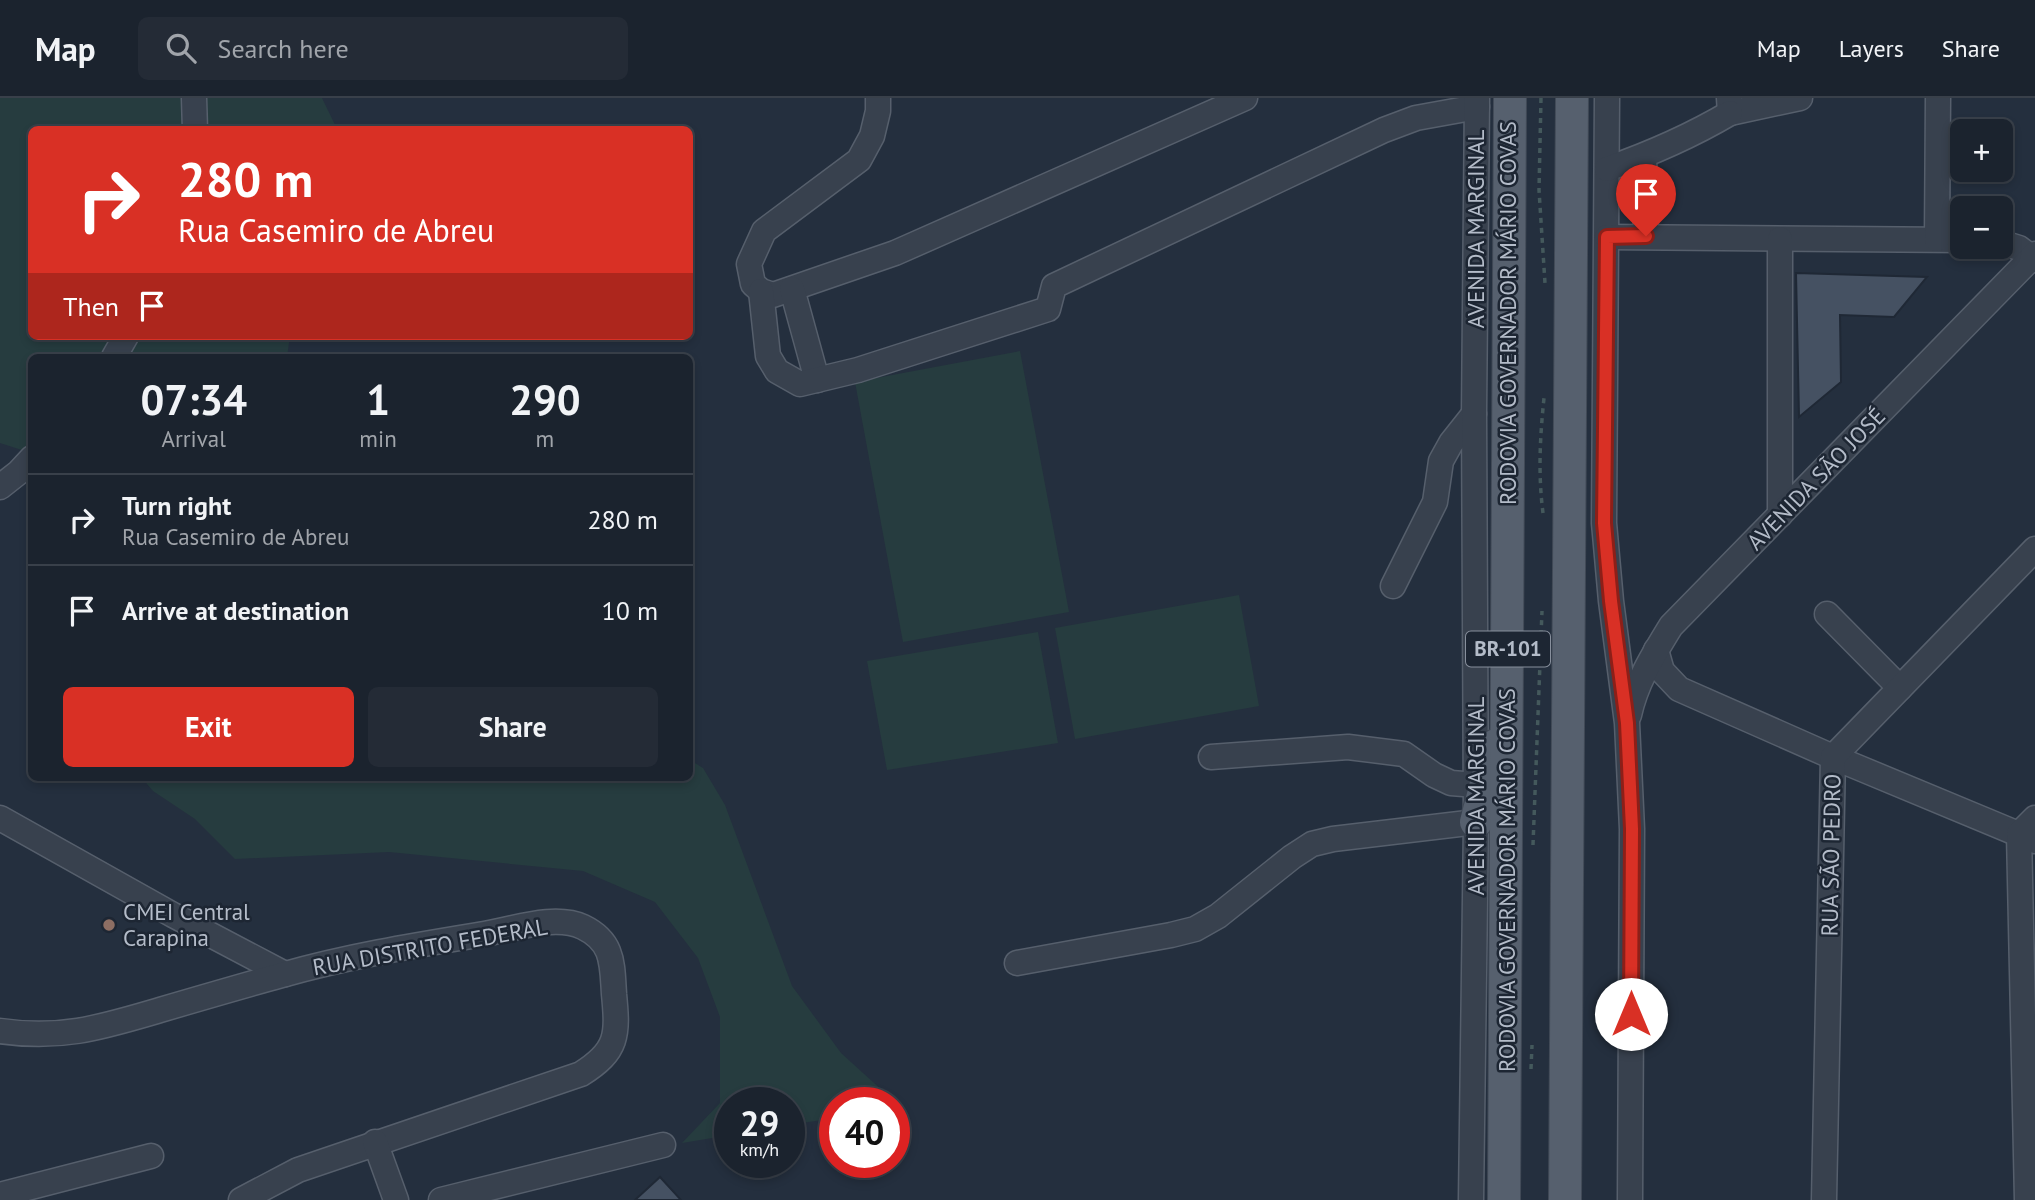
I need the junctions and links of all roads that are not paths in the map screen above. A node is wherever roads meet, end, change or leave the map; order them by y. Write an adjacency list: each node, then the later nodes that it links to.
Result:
1 (194, 98): 11 (street)
2 (878, 98): 22 (street)
3 (1245, 98): 21 (street)
4 (1510, 98): 35 (main road, RODOVIA GOVERNADOR MÁRIO COVAS / BR-101)
5 (1572, 98): 56 (main road, BR-101)
6 (1607, 98): 13 (street)
7 (1800, 98): 10 (street)
8 (1938, 98): 17 (street)
9 (1477, 103): 23 (street); 24 (street, AVENIDA MARGINAL)
10 (1730, 106): 12 (street)
11 (195, 126)
12 (1644, 156): 13 (street); 14 (street)
13 (1606, 169): 15 (street)
14 (1646, 236): 15 (street); 16 (street)
15 (1607, 237): 36 (street)
16 (1780, 239): 17 (street); 27 (street)
17 (1937, 239): 18 (street)
18 (1950, 240)
19 (2013, 246): 20 (street)
20 (2034, 257): 27 (street, AVENIDA SÃO JOSÉ)
21 (792, 289): 22 (street); 23 (street)
22 (761, 291): 23 (street)
23 (817, 380)
24 (1474, 414): 29 (street); 39 (street, AVENIDA MARGINAL)
25 (28, 462): 26 (street)
26 (0, 487)
27 (1780, 515): 31 (street, AVENIDA SÃO JOSÉ)
28 (2035, 549): 32 (street, RUA SÃO PEDRO)
29 (1393, 586)
30 (1827, 614): 32 (street)
31 (1657, 650): 33 (street); 34 (street, AVENIDA SÃO JOSÉ)
32 (1900, 688): 38 (street, RUA SÃO PEDRO)
33 (1679, 689): 34 (street); 38 (street)
34 (1634, 694): 36 (street, AVENIDA SÃO JOSÉ)
35 (1508, 696): 41 (main road); 55 (main road, RODOVIA GOVERNADOR MÁRIO COVAS / BR-101)
36 (1627, 723): 57 (street)
37 (1211, 757): 39 (street)
38 (1833, 757): 42 (street); 58 (street, RUA SÃO PEDRO)
39 (1476, 785): 41 (street, AVENIDA MARGINAL)
40 (0, 818): 44 (street)
41 (1476, 822): 43 (street); 54 (street, AVENIDA MARGINAL)
42 (2030, 831): 59 (street)
43 (1017, 963)
44 (285, 974): 45 (street, RUA DISTRITO FEDERAL); 46 (street, RUA DISTRITO FEDERAL)
45 (0, 1031)
46 (375, 1142): 51 (street, RUA DISTRITO FEDERAL); 52 (street)
47 (663, 1145): 49 (street)
48 (151, 1156): 50 (street)
49 (505, 1193): 53 (street)
50 (0, 1195)
51 (241, 1200)
52 (396, 1200)
53 (441, 1200)
54 (1471, 1200)
55 (1504, 1200)
56 (1565, 1200)
57 (1630, 1200)
58 (1824, 1200)
59 (2028, 1200)

